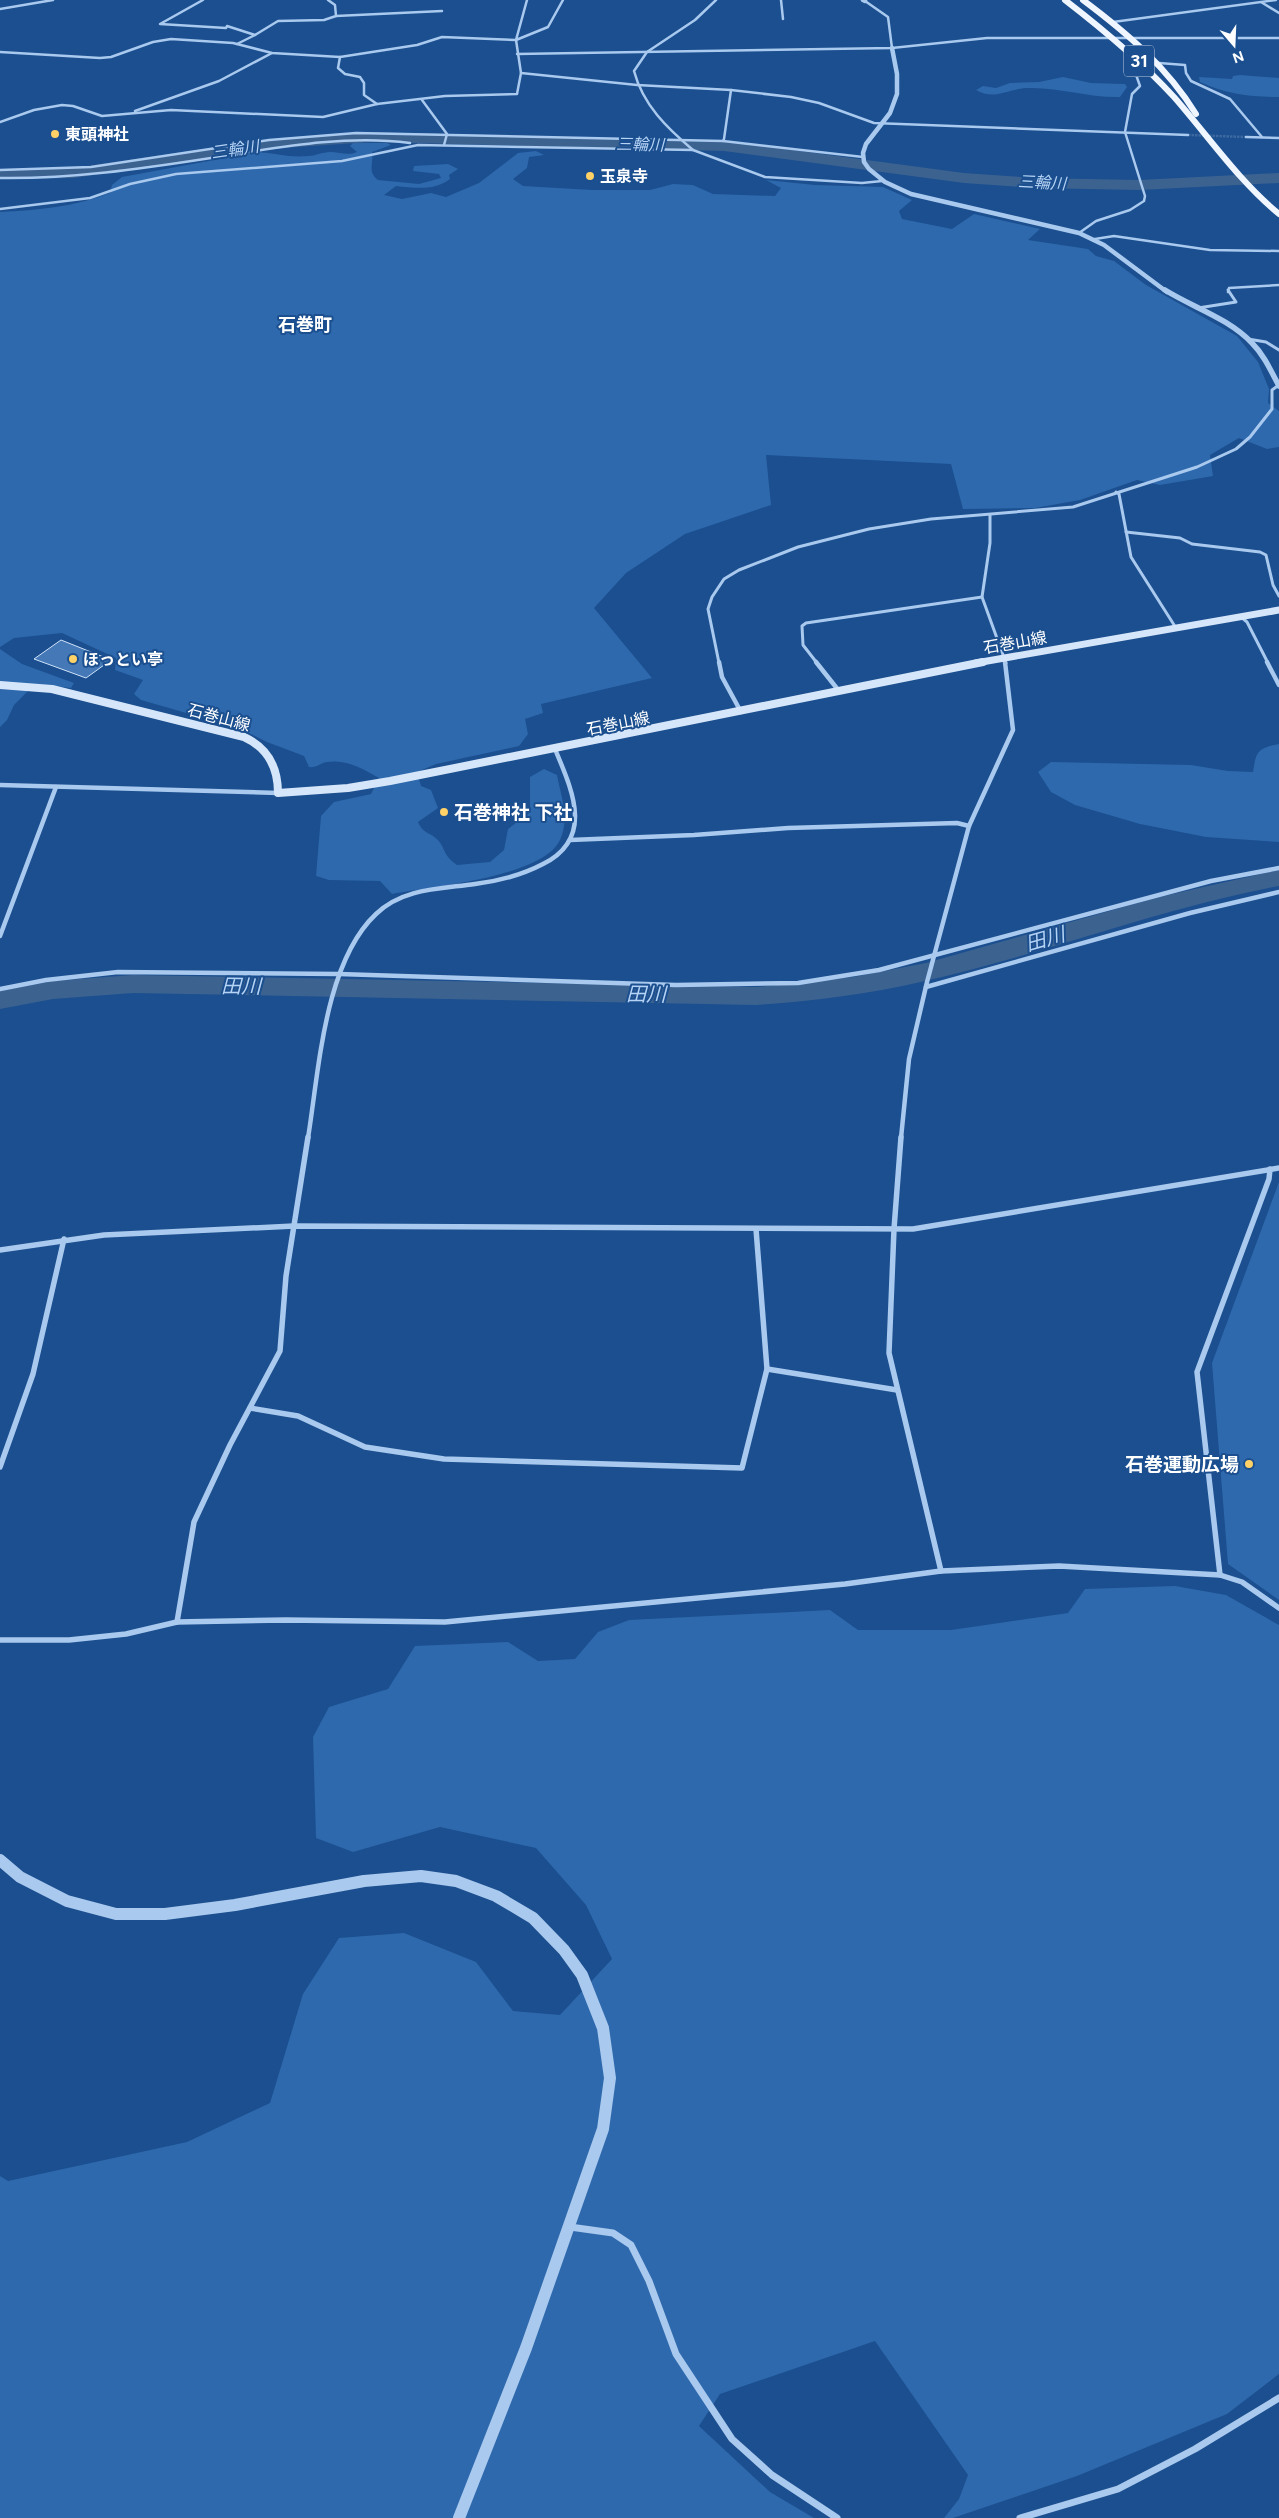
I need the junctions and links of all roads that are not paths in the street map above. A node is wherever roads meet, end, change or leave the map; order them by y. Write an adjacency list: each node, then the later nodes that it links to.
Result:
1 (54, 0): 13 (street)
2 (203, 0): 19 (street)
3 (328, 0): 16 (street)
4 (527, 0): 23 (street)
5 (564, 0): 23 (street)
6 (716, 0): 27 (street)
7 (781, 0): 17 (street)
8 (1065, 0): 20 (main road, 31)
9 (1083, 0): 18 (main road, 31)
10 (1276, 0): 12 (street)
11 (864, 1): 25 (street)
12 (1260, 1): 15 (street); 18 (street)
13 (0, 9)
14 (442, 12): 16 (street)
15 (1279, 13)
16 (336, 16): 19 (street)
17 (783, 19)
18 (1113, 22): 21 (main road, 31)
19 (254, 35): 24 (street)
20 (1114, 38): 21 (street); 25 (street); 32 (main road, 31)
21 (1131, 38): 22 (street); 31 (main road, 31)
22 (1279, 38)
23 (516, 40): 29 (street); 30 (street)
24 (238, 44): 26 (street); 28 (street)
25 (892, 48): 27 (street); 40 (street)
26 (0, 52)
27 (646, 52): 29 (street); 34 (street)
28 (272, 54): 30 (street); 38 (street)
29 (516, 54): 33 (street)
30 (340, 57): 37 (street)
31 (1159, 63): 42 (main road, 31); 46 (street)
32 (1148, 69): 41 (street); 42 (main road, 31)
33 (520, 73): 34 (street); 36 (street)
34 (637, 86): 35 (street); 49 (street)
35 (731, 90): 40 (street); 48 (street)
36 (422, 100): 37 (street); 43 (street)
37 (377, 104): 38 (street)
38 (131, 114): 39 (street)
39 (0, 122)
40 (882, 124): 41 (street); 53 (street)
41 (1125, 132): 44 (street); 61 (street)
42 (1204, 132): 57 (main road, 31)
43 (448, 135): 49 (street); 50 (street); 54 (street)
44 (1188, 135)
45 (1246, 137): 46 (street)
46 (1262, 137): 47 (street)
47 (1279, 138)
48 (723, 141): 49 (street); 53 (street)
49 (683, 142): 52 (street)
50 (445, 144): 51 (street); 52 (street)
51 (418, 145): 55 (street); 58 (street)
52 (692, 150): 56 (street)
53 (863, 158): 56 (street)
54 (0, 170)
55 (0, 178)
56 (882, 181): 61 (street)
57 (1261, 200): 59 (main road, 31); 60 (main road, 31)
58 (0, 209)
59 (1279, 214)
60 (1279, 224)
61 (1079, 233): 62 (street)
62 (1095, 239): 63 (street); 65 (street)
63 (1279, 251)
64 (1279, 285): 65 (street)
65 (1197, 308): 66 (street)
66 (1248, 339): 67 (street); 68 (street)
67 (1279, 350)
68 (1279, 386): 69 (street)
69 (1116, 492): 70 (street); 71 (street)
70 (990, 515): 73 (street); 81 (street)
71 (1126, 532): 72 (street); 76 (street)
72 (1279, 596)
73 (982, 597): 77 (street); 80 (street)
74 (1279, 610): 75 (main road, 石巻山線)
75 (1241, 617): 76 (main road, 石巻山線); 79 (street)
76 (1176, 628): 77 (main road, 石巻山線)
77 (1003, 658): 80 (main road, 石巻山線); 86 (street)
78 (0, 685): 85 (main road, 石巻山線)
79 (1279, 685)
80 (839, 691): 81 (main road, 石巻山線)
81 (742, 712): 82 (main road, 石巻山線)
82 (555, 749): 85 (main road, 石巻山線); 87 (street)
83 (0, 785): 84 (street)
84 (56, 787): 85 (street); 90 (street)
85 (278, 793)
86 (969, 826): 87 (street); 91 (street)
87 (570, 840): 92 (street)
88 (1279, 868): 91 (street)
89 (1279, 892): 93 (street)
90 (0, 936)
91 (935, 955): 92 (street); 93 (street)
92 (338, 977): 94 (street); 97 (street)
93 (927, 984): 99 (street)
94 (0, 989)
95 (1279, 1168): 96 (street)
96 (1270, 1169): 99 (street); 107 (street)
97 (294, 1226): 98 (street); 100 (street); 104 (street)
98 (756, 1229): 99 (street); 102 (street)
99 (894, 1229): 103 (street)
100 (64, 1239): 101 (street); 105 (street)
101 (0, 1250)
102 (767, 1369): 103 (street); 104 (street)
103 (897, 1390): 106 (street)
104 (250, 1408): 109 (street)
105 (0, 1467)
106 (941, 1571): 107 (street); 109 (street)
107 (1220, 1575): 108 (street)
108 (1279, 1608)
109 (177, 1622): 110 (street)
110 (0, 1640)
111 (0, 1860): 112 (street)
112 (569, 2227): 114 (street); 115 (street)
113 (1279, 2398): 116 (street)
114 (458, 2518)
115 (838, 2518)
116 (1020, 2518)

